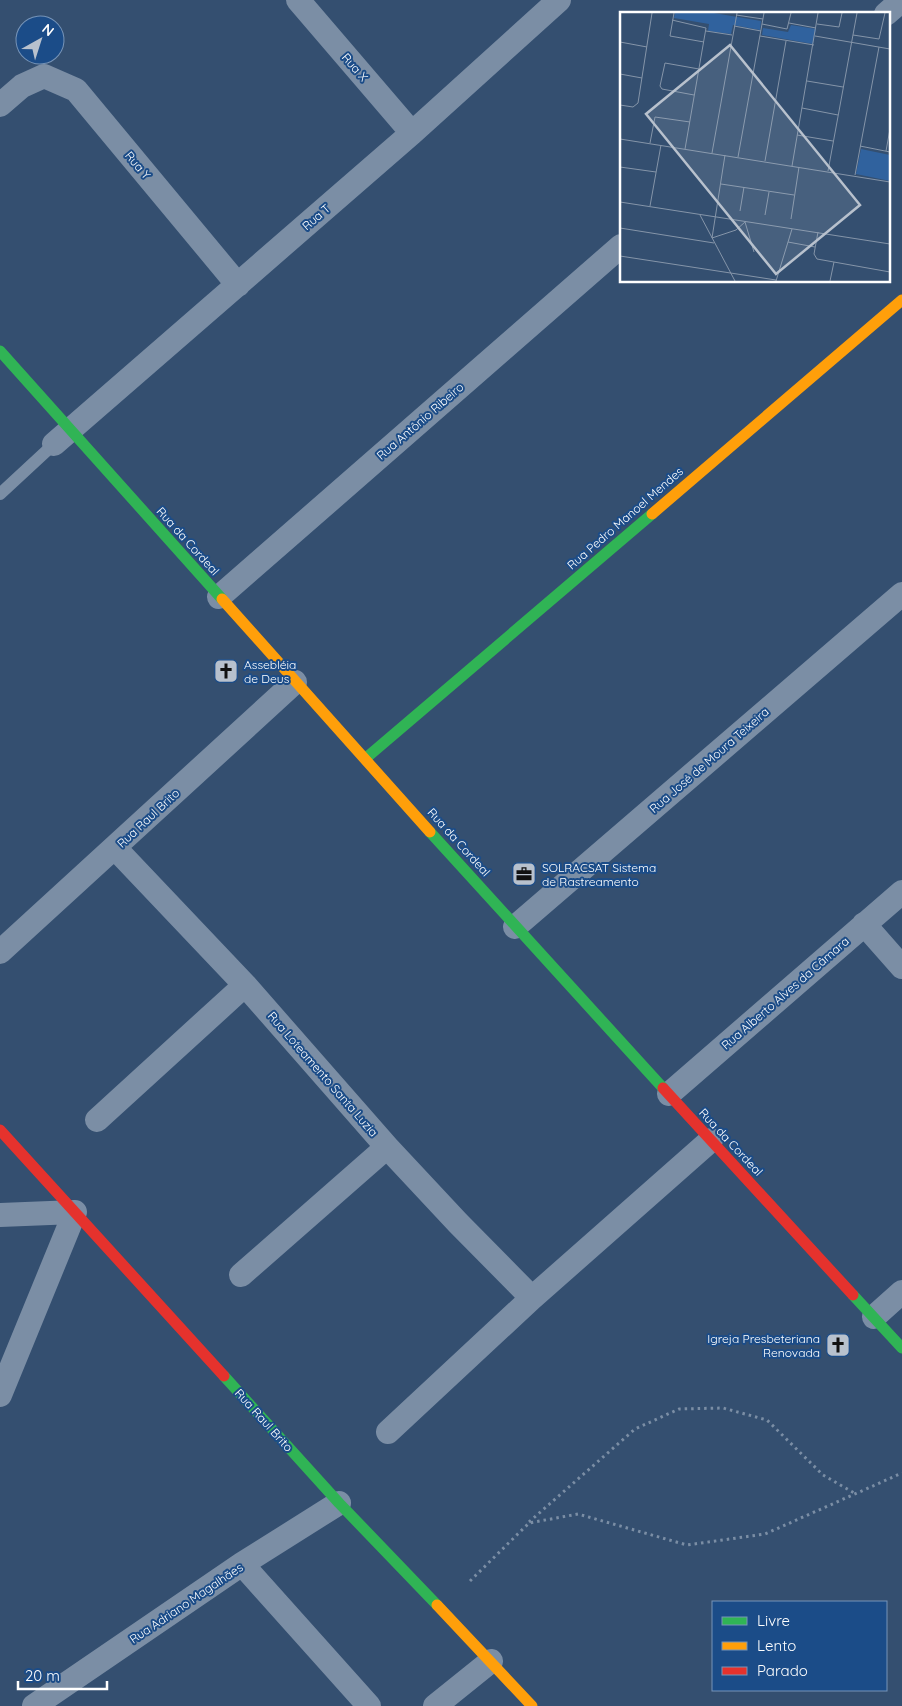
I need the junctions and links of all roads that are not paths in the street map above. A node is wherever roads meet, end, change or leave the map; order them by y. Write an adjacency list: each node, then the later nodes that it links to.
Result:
1 (298, 0): 6 (street, Rua X)
2 (559, 0): 6 (street, Rua T)
3 (902, 0): 4 (street)
4 (888, 12)
5 (0, 105): 8 (street, Rua Y)
6 (412, 134): 8 (street, Rua T)
7 (620, 247): 14 (street, Rua Antônio Ribeiro)
8 (238, 285): 11 (street, Rua T)
9 (902, 300): 16 (street, Rua Pedro Manoel Mendes)
10 (0, 351): 11 (street, Rua da Cordeal)
11 (62, 438): 12 (lane); 14 (street, Rua da Cordeal)
12 (0, 494)
13 (902, 594): 20 (street, Rua José de Moura Teixeira)
14 (219, 597): 15 (street, Rua da Cordeal)
15 (295, 682): 16 (street, Rua da Cordeal); 17 (street, Rua Raul Brito)
16 (366, 758): 20 (street, Rua da Cordeal)
17 (116, 848): 21 (street, Rua Raul Brito); 23 (street, Rua Loteamento Santa Luzia)
18 (902, 892): 19 (street, Rua Alberto Alves da Câmara)
19 (864, 924): 22 (street); 24 (street, Rua Alberto Alves da Câmara)
20 (515, 927): 24 (street, Rua da Cordeal)
21 (0, 952)
22 (902, 967)
23 (245, 985): 25 (street); 28 (street, Rua Loteamento Santa Luzia)
24 (669, 1094): 27 (street, Rua da Cordeal)
25 (97, 1120)
26 (0, 1130): 29 (street, Rua Raul Brito)
27 (711, 1140): 33 (street); 34 (street, Rua da Cordeal)
28 (388, 1147): 31 (street); 33 (street, Rua Loteamento Santa Luzia)
29 (75, 1212): 30 (street); 36 (street); 38 (street, Rua Raul Brito)
30 (0, 1215)
31 (241, 1275)
32 (902, 1292): 34 (street)
33 (532, 1298): 37 (street)
34 (874, 1317): 35 (street, Rua da Cordeal)
35 (902, 1348)
36 (0, 1395)
37 (388, 1432)
38 (339, 1503): 39 (street, Rua Adriano Magalhães); 40 (street, Rua Raul Brito)
39 (242, 1564): 41 (street, Rua Adriano Magalhães); 42 (street)
40 (491, 1661): 43 (street); 44 (street, Rua Raul Brito)
41 (34, 1706)
42 (370, 1706)
43 (435, 1706)
44 (532, 1706)

